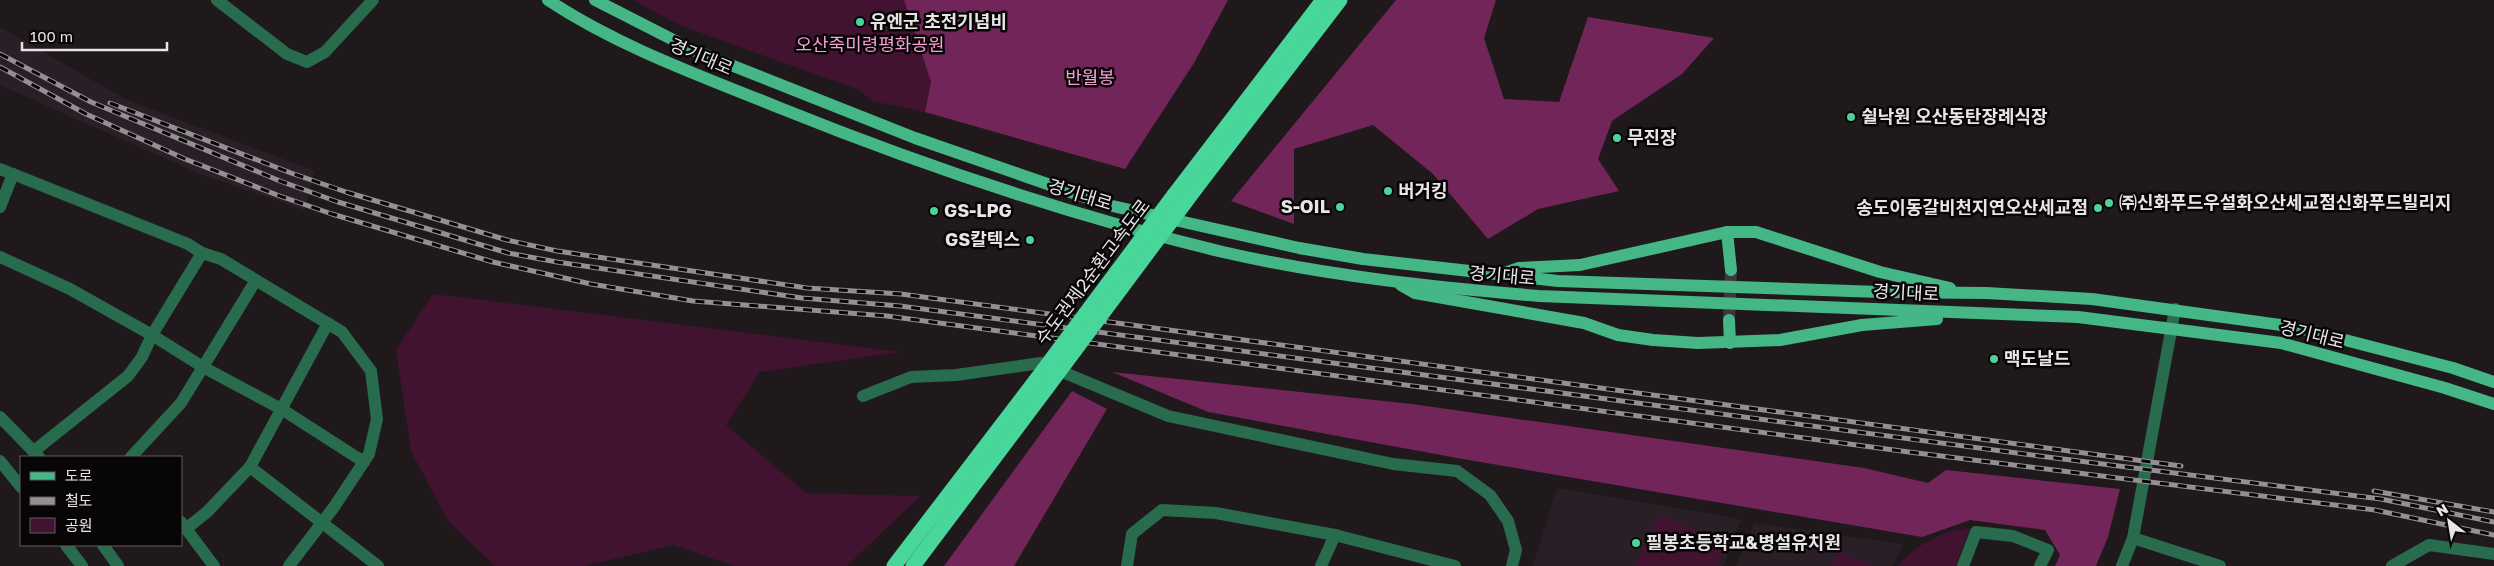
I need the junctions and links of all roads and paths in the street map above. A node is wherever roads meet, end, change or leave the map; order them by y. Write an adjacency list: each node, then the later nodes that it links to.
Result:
1 (217, 0): 2 (street)
2 (373, 0)
3 (548, 0): 18 (main road, 경기대로)
4 (595, 0): 16 (main road, 경기대로)
5 (1317, 0): 8 (highway)
6 (1323, 0): 8 (highway, 수도권제2순환고속도로)
7 (1340, 0): 29 (highway, 수도권제2순환고속도로, bridge)
8 (1289, 44): 29 (highway, 수도권제2순환고속도로, bridge)
9 (0, 168): 10 (street)
10 (14, 174): 11 (street); 13 (street)
11 (0, 207)
12 (1727, 232): 15 (main road); 16 (main road); 19 (main road)
13 (202, 253): 17 (street); 25 (street)
14 (0, 257): 25 (street)
15 (1731, 270)
16 (1498, 275): 19 (main road, 경기대로)
17 (256, 280): 23 (street); 27 (street)
18 (1394, 282): 21 (main road, 경기대로); 26 (main road)
19 (1971, 293): 20 (main road, 경기대로)
20 (2175, 309): 24 (street); 28 (main road, 경기대로)
21 (1969, 314): 24 (main road, 경기대로); 26 (main road)
22 (1729, 320): 26 (main road)
23 (328, 323): 32 (street); 37 (street)
24 (2171, 330): 31 (main road, 경기대로); 43 (street)
25 (152, 335): 27 (street); 34 (street)
26 (1730, 343)
27 (203, 367): 32 (street); 35 (street)
28 (2494, 382)
29 (1041, 384): 52 (highway, 수도권제2순환고속도로); 53 (highway, 수도권제2순환고속도로)
30 (862, 396): 57 (street)
31 (2494, 404)
32 (283, 410): 37 (street); 38 (street)
33 (0, 417): 34 (street)
34 (37, 454)
35 (133, 456)
36 (0, 461): 39 (street)
37 (364, 462): 40 (street)
38 (250, 467): 40 (street); 41 (street)
39 (20, 487)
40 (321, 523): 50 (street); 51 (street)
41 (184, 525): 49 (street)
42 (1335, 535): 54 (street); 55 (street); 56 (street)
43 (2133, 538): 60 (street); 61 (street)
44 (67, 546): 47 (street)
45 (104, 546): 48 (street)
46 (2494, 554): 62 (street)
47 (82, 566)
48 (118, 566)
49 (214, 566)
50 (289, 566)
51 (377, 566)
52 (894, 566)
53 (914, 566)
54 (1127, 566)
55 (1321, 566)
56 (1455, 566)
57 (1512, 566)
58 (1963, 566): 59 (street)
59 (2040, 566)
60 (2122, 566)
61 (2220, 566)
62 (2392, 566)

